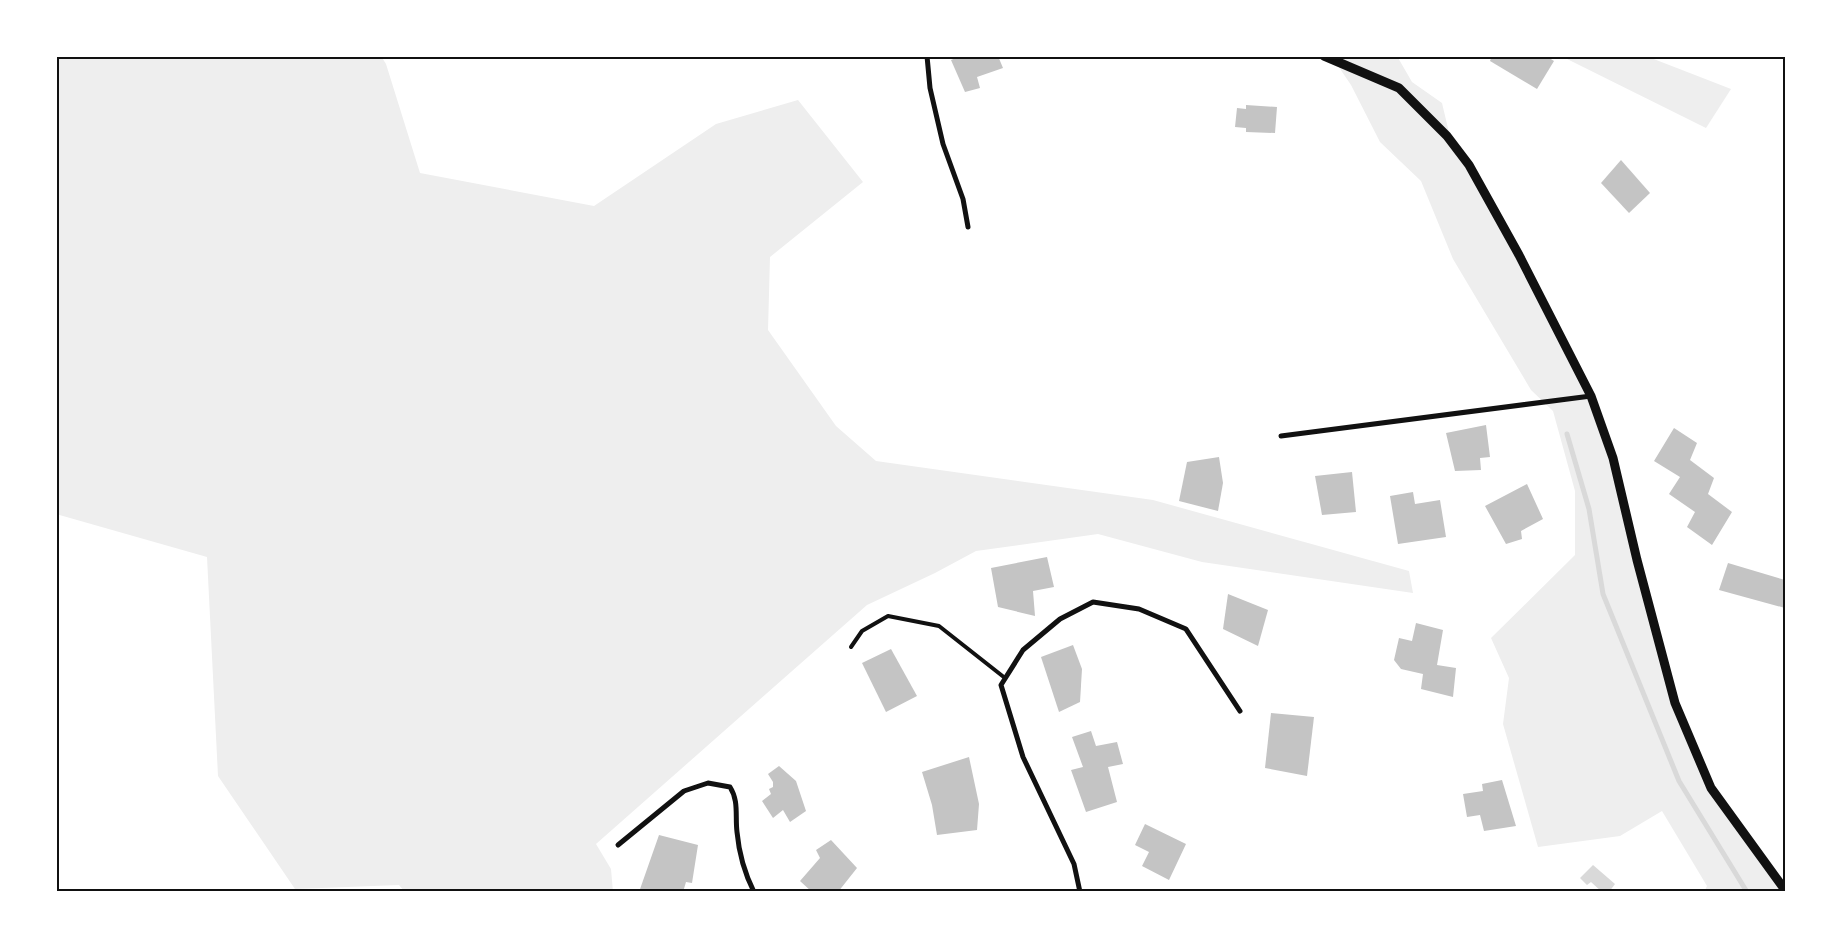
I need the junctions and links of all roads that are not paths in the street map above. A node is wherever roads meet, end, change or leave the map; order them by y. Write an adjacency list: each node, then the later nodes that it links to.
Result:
1 (928, 56): 3 (street)
2 (1324, 56): 4 (street)
3 (968, 227)
4 (1590, 396): 5 (street); 10 (street)
5 (1281, 436)
6 (851, 647): 7 (lane)
7 (1005, 678): 8 (street); 12 (street)
8 (1240, 711)
9 (618, 845): 11 (street)
10 (1785, 890)
11 (754, 892)
12 (1080, 892)

